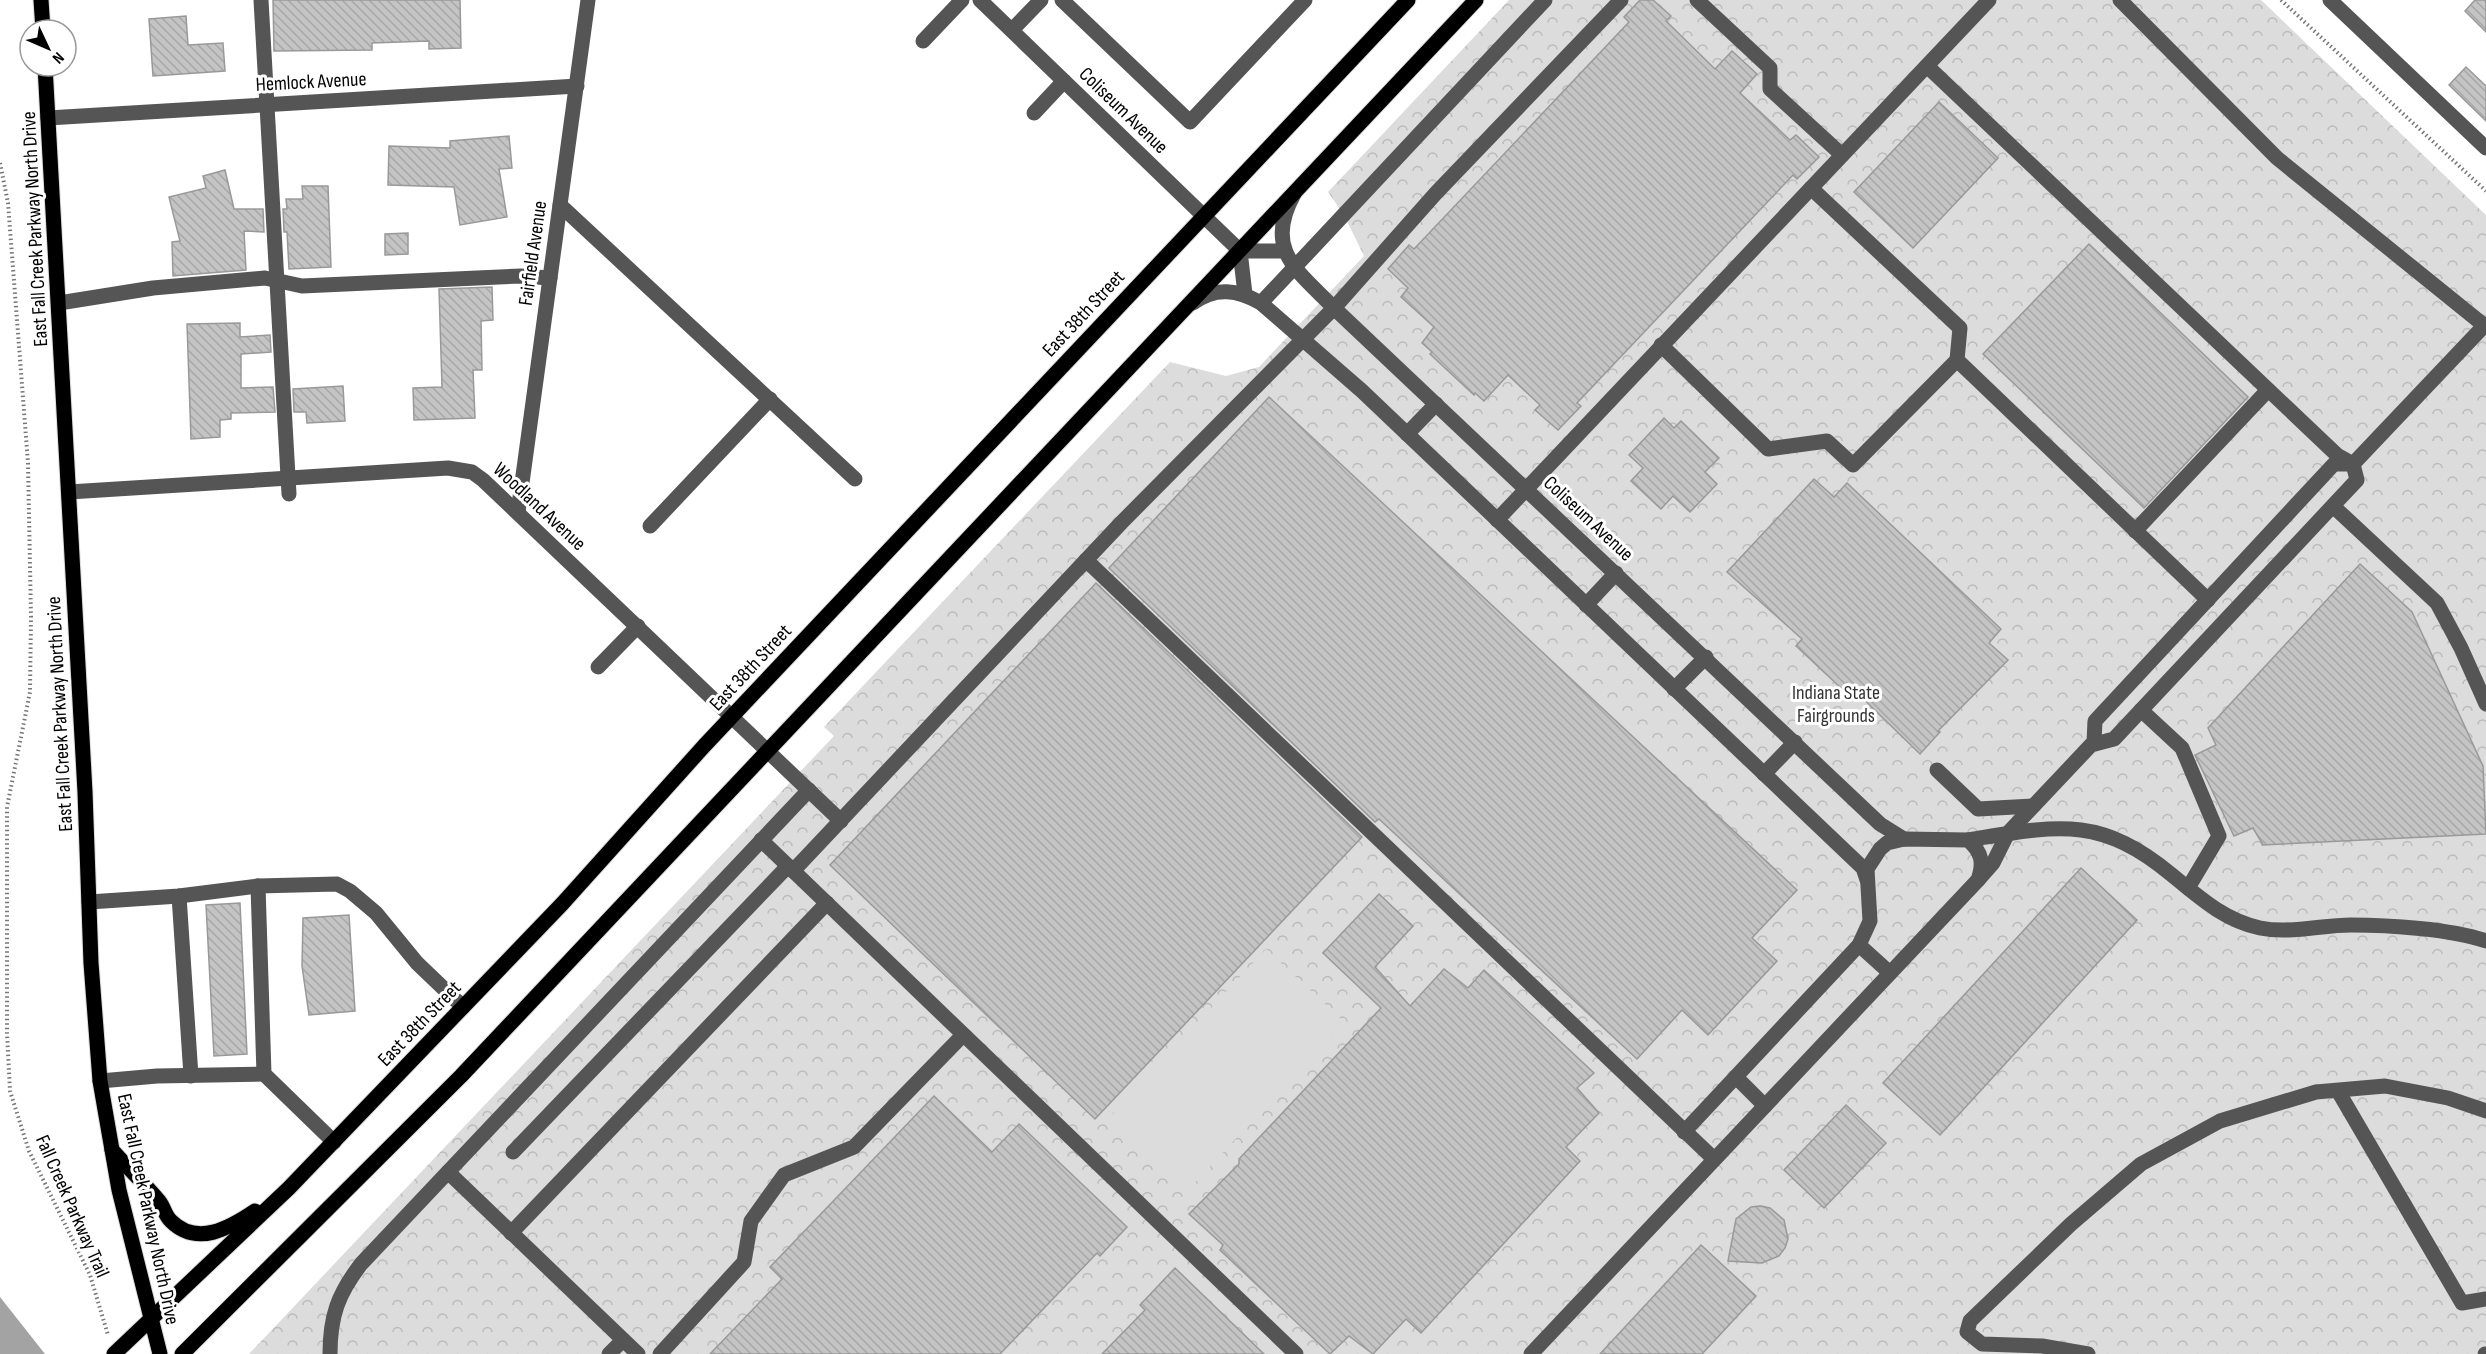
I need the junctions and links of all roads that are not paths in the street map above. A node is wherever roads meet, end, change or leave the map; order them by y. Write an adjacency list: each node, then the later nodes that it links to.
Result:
1 (41, 0): 17 (main road)
2 (261, 0): 24 (street)
3 (588, 0): 23 (street, Fairfield Avenue)
4 (962, 0): 19 (street)
5 (980, 0): 18 (street, Coliseum Avenue)
6 (1041, 0): 18 (street)
7 (1062, 0): 8 (street)
8 (1305, 0)
9 (1408, 0): 32 (main road, East 38th Street)
10 (1476, 0): 30 (main road)
11 (1545, 0): 35 (street)
12 (1621, 0): 42 (street)
13 (1697, 0): 28 (street)
14 (1989, 0): 20 (street)
15 (2120, 0): 43 (street)
16 (2330, 0): 27 (street)
17 (42, 18)
18 (1012, 30): 22 (street, Coliseum Avenue)
19 (923, 41)
20 (1927, 66): 28 (street); 47 (street)
21 (46, 78): 26 (main road, East Fall Creek Parkway North Drive)
22 (1064, 81): 25 (street); 32 (street, Coliseum Avenue)
23 (577, 86): 24 (street, Hemlock Avenue); 31 (street, Fairfield Avenue)
24 (266, 105): 26 (street, Hemlock Avenue); 37 (street)
25 (1034, 113)
26 (48, 118): 39 (main road, East Fall Creek Parkway North Drive)
27 (2486, 148)
28 (1842, 155): 29 (street)
29 (1811, 188): 45 (street); 46 (street)
30 (1296, 190): 33 (main road); 34 (street)
31 (560, 205): 36 (street, Fairfield Avenue); 48 (street)
32 (1204, 216): 33 (street, Coliseum Avenue); 79 (main road, East 38th Street)
33 (1240, 251): 34 (street); 38 (street); 41 (main road)
34 (1283, 251): 35 (street, Coliseum Avenue)
35 (1294, 267): 40 (street); 42 (street, Coliseum Avenue)
36 (550, 278): 37 (street); 59 (street, Fairfield Avenue)
37 (277, 280): 39 (street); 52 (street)
38 (1245, 294): 40 (street); 41 (street)
39 (59, 303): 55 (main road, East Fall Creek Parkway North Drive)
40 (1261, 303): 44 (street)
41 (1186, 307): 82 (main road)
42 (1334, 308): 44 (street); 49 (street, Coliseum Avenue)
43 (2485, 326): 51 (street)
44 (1304, 340): 50 (street); 65 (street)
45 (1660, 345): 46 (street); 54 (street)
46 (1957, 360): 63 (street)
47 (2268, 390): 51 (street); 63 (street)
48 (770, 399): 53 (street); 62 (street)
49 (1436, 404): 50 (street); 54 (street, Coliseum Avenue)
50 (1407, 434): 60 (street)
51 (2353, 464): 57 (street); 58 (street)
52 (287, 477): 55 (street, Woodland Avenue); 56 (street); 59 (street, Woodland Avenue)
53 (855, 479)
54 (1526, 489): 60 (street); 66 (street, Coliseum Avenue)
55 (69, 492): 98 (main road, East Fall Creek Parkway North Drive)
56 (289, 494)
57 (2299, 503): 61 (street); 64 (street)
58 (2333, 506): 61 (street); 78 (street)
59 (518, 512): 71 (street, Woodland Avenue)
60 (1497, 520): 69 (street)
61 (2318, 522): 67 (street)
62 (650, 526)
63 (2135, 531): 68 (street)
64 (2252, 553): 67 (street); 68 (street)
65 (1086, 560): 87 (street); 112 (street)
66 (1616, 573): 69 (street); 73 (street, Coliseum Avenue)
67 (2266, 577): 72 (street)
68 (2208, 600): 70 (street)
69 (1586, 605): 76 (street)
70 (2187, 623): 72 (street); 75 (street)
71 (638, 626): 74 (street); 79 (street, Woodland Avenue)
72 (2205, 641): 77 (street)
73 (1706, 657): 76 (street); 80 (street, Coliseum Avenue)
74 (598, 667)
75 (2132, 682): 77 (street); 81 (street)
76 (1674, 689): 84 (street)
77 (2147, 704): 81 (street); 96 (street)
78 (2486, 704)
79 (732, 716): 82 (street, Woodland Avenue); 103 (main road, East 38th Street)
80 (1795, 742): 84 (street); 89 (street, Coliseum Avenue)
81 (2094, 742): 86 (street)
82 (768, 750): 85 (street, Woodland Avenue); 125 (main road)
83 (1937, 770): 86 (street)
84 (1764, 774): 93 (street)
85 (809, 789): 87 (street, Woodland Avenue); 90 (street)
86 (2033, 806): 88 (street)
87 (842, 821): 92 (street)
88 (2008, 833): 91 (street); 94 (street); 96 (street)
89 (1904, 839): 91 (street); 93 (street)
90 (761, 840): 92 (street); 117 (street)
91 (1968, 840): 94 (street)
92 (790, 869): 99 (street); 115 (street)
93 (1868, 880): 101 (street)
94 (1978, 880): 102 (street)
95 (258, 886): 97 (street); 103 (street); 105 (street)
96 (2188, 888): 100 (street)
97 (179, 896): 98 (street); 106 (street)
98 (89, 902): 108 (main road, East Fall Creek Parkway North Drive)
99 (826, 903): 104 (street); 119 (street)
100 (2486, 941)
101 (1859, 945): 102 (street); 107 (street)
102 (1890, 973): 110 (street)
103 (463, 1008): 113 (main road, East 38th Street)
104 (963, 1035): 129 (street); 130 (street)
105 (264, 1074): 106 (street); 113 (street)
106 (191, 1076): 108 (street)
107 (1736, 1077): 110 (street); 112 (street)
108 (100, 1081): 114 (main road, East Fall Creek Parkway North Drive)
109 (2338, 1091): 111 (street); 120 (street); 132 (street)
110 (1765, 1106): 116 (street)
111 (2486, 1111)
112 (1684, 1132): 116 (street)
113 (334, 1142): 118 (main road, East 38th Street)
114 (111, 1149): 118 (main road); 121 (main road, East Fall Creek Parkway North Drive)
115 (513, 1152)
116 (1714, 1159): 131 (street)
117 (448, 1172): 119 (street); 126 (street)
118 (289, 1188): 121 (main road, East 38th Street)
119 (512, 1233): 122 (street)
120 (2486, 1299)
121 (151, 1318): 123 (main road, East 38th Street); 124 (main road, East Fall Creek Parkway North Drive)
122 (622, 1340): 127 (street); 128 (street)
123 (114, 1354)
124 (160, 1354)
125 (182, 1354)
126 (330, 1354)
127 (609, 1354)
128 (638, 1354)
129 (660, 1354)
130 (1296, 1354)
131 (1531, 1354)
132 (2088, 1354)

